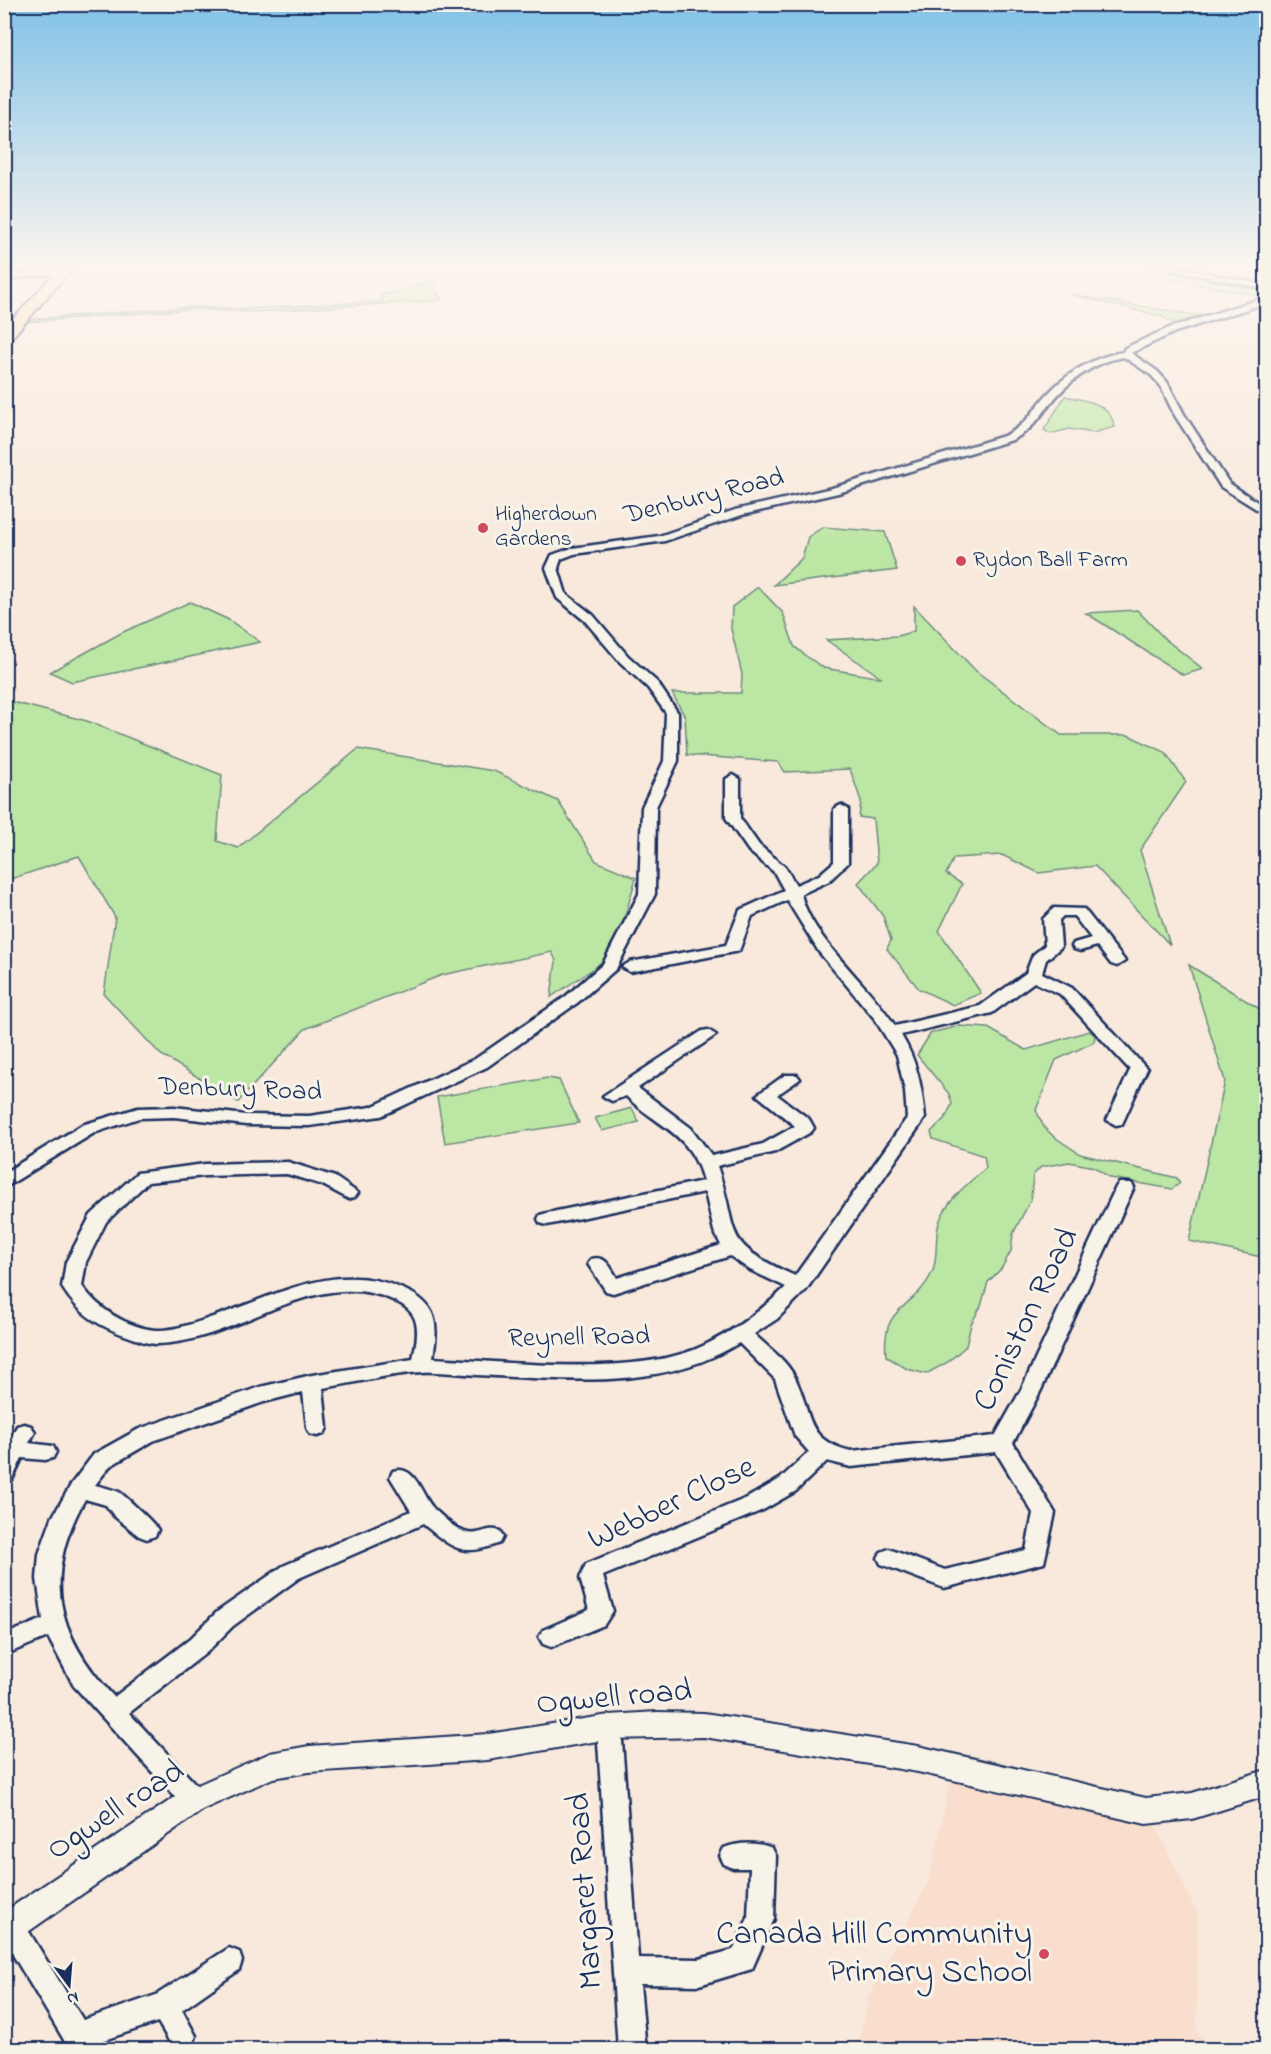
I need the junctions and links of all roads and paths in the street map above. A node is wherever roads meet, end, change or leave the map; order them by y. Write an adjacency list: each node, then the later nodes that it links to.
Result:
1 (1100, 361): 19 (street, Denbury Road)
2 (1136, 361): 3 (street)
3 (1266, 512)
4 (733, 779): 6 (street)
5 (841, 809): 6 (street)
6 (793, 893): 10 (street); 12 (street)
7 (1102, 940): 8 (street); 9 (street); 11 (street)
8 (1080, 946)
9 (1117, 961)
10 (630, 967)
11 (1033, 975): 12 (street); 17 (street)
12 (891, 1032): 26 (street, Reynell Road)
13 (708, 1035): 15 (street)
14 (791, 1079): 18 (street)
15 (628, 1087): 16 (street); 18 (street)
16 (612, 1096)
17 (1116, 1120)
18 (706, 1162): 20 (street)
19 (4, 1182)
20 (713, 1185): 23 (street); 24 (street)
21 (1125, 1187): 31 (street, Coniston Road)
22 (349, 1193): 28 (street)
23 (547, 1220)
24 (733, 1248): 25 (street); 26 (street)
25 (598, 1264)
26 (798, 1285): 27 (street, Reynell Road)
27 (742, 1334): 28 (street, Reynell Road); 33 (street)
28 (422, 1365): 29 (street, Reynell Road)
29 (312, 1382): 30 (street); 36 (street, Reynell Road)
30 (317, 1428)
31 (1002, 1443): 33 (street, Coniston Road); 40 (street)
32 (45, 1452): 34 (street)
33 (822, 1452): 42 (street, Webber Close)
34 (4, 1474)
35 (401, 1477): 37 (street)
36 (80, 1489): 38 (street); 41 (street, Reynell Road)
37 (425, 1514): 39 (street); 44 (street)
38 (147, 1530)
39 (492, 1538)
40 (889, 1558)
41 (56, 1624): 43 (street); 44 (street, Reynell Road)
42 (551, 1637)
43 (4, 1645)
44 (114, 1711): 47 (street, Reynell Road)
45 (609, 1727): 46 (street, Ogwell road); 47 (street, Ogwell road); 51 (street, Margaret Road)
46 (1266, 1783)
47 (194, 1800): 49 (street, Ogwell road)
48 (733, 1856): 51 (street)
49 (8, 1928): 54 (street)
50 (229, 1961): 52 (street)
51 (627, 1971): 55 (street, Margaret Road)
52 (164, 2006): 53 (street); 54 (street)
53 (182, 2036)
54 (78, 2043)
55 (632, 2049)

